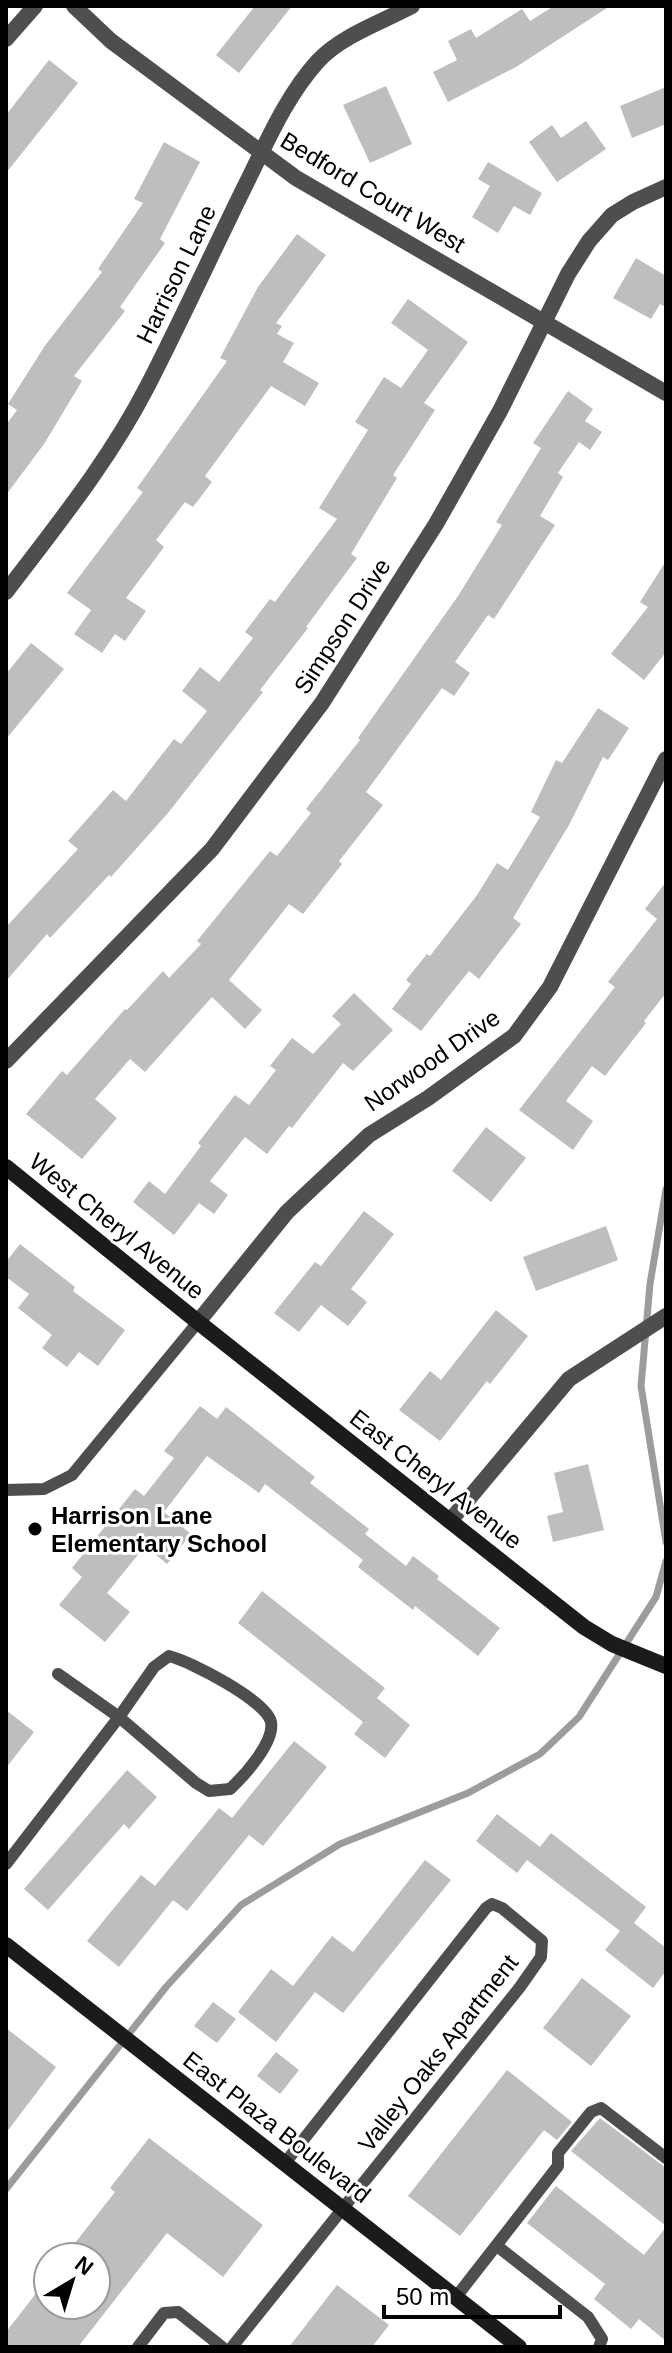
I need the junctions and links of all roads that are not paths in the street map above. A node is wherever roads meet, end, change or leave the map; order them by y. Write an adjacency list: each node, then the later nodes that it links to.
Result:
1 (35, 6): 4 (street)
2 (74, 6): 5 (street, Bedford Court West)
3 (412, 6): 5 (street, Harrison Lane)
4 (6, 39)
5 (262, 153): 7 (street, Bedford Court West); 9 (street, Harrison Lane)
6 (666, 187): 7 (street, Simpson Drive)
7 (544, 321): 8 (street, Bedford Court West); 11 (street, Simpson Drive)
8 (666, 393)
9 (6, 592)
10 (666, 759): 14 (street, Norwood Drive)
11 (6, 1061)
12 (6, 1167): 14 (street, West Cheryl Avenue)
13 (665, 1316): 16 (street)
14 (198, 1322): 15 (lane); 16 (street, East Cheryl Avenue)
15 (6, 1490)
16 (450, 1521): 17 (street, East Cheryl Avenue)
17 (652, 1660)
18 (58, 1674): 19 (lane)
19 (119, 1717): 19 (lane); 20 (lane)
20 (6, 1864)
21 (6, 1945): 23 (street, East Plaza Boulevard)
22 (666, 2158): 25 (lane)
23 (285, 2163): 24 (street, East Plaza Boulevard); 24 (lane, Valley Oaks Apartment)
24 (343, 2209): 26 (street, East Plaza Boulevard); 29 (lane, Valley Oaks Apartment)
25 (497, 2246): 26 (lane); 31 (lane)
26 (456, 2297): 30 (street, East Plaza Boulevard)
27 (138, 2347): 28 (lane)
28 (222, 2347)
29 (232, 2347)
30 (519, 2347)
31 (599, 2347)

